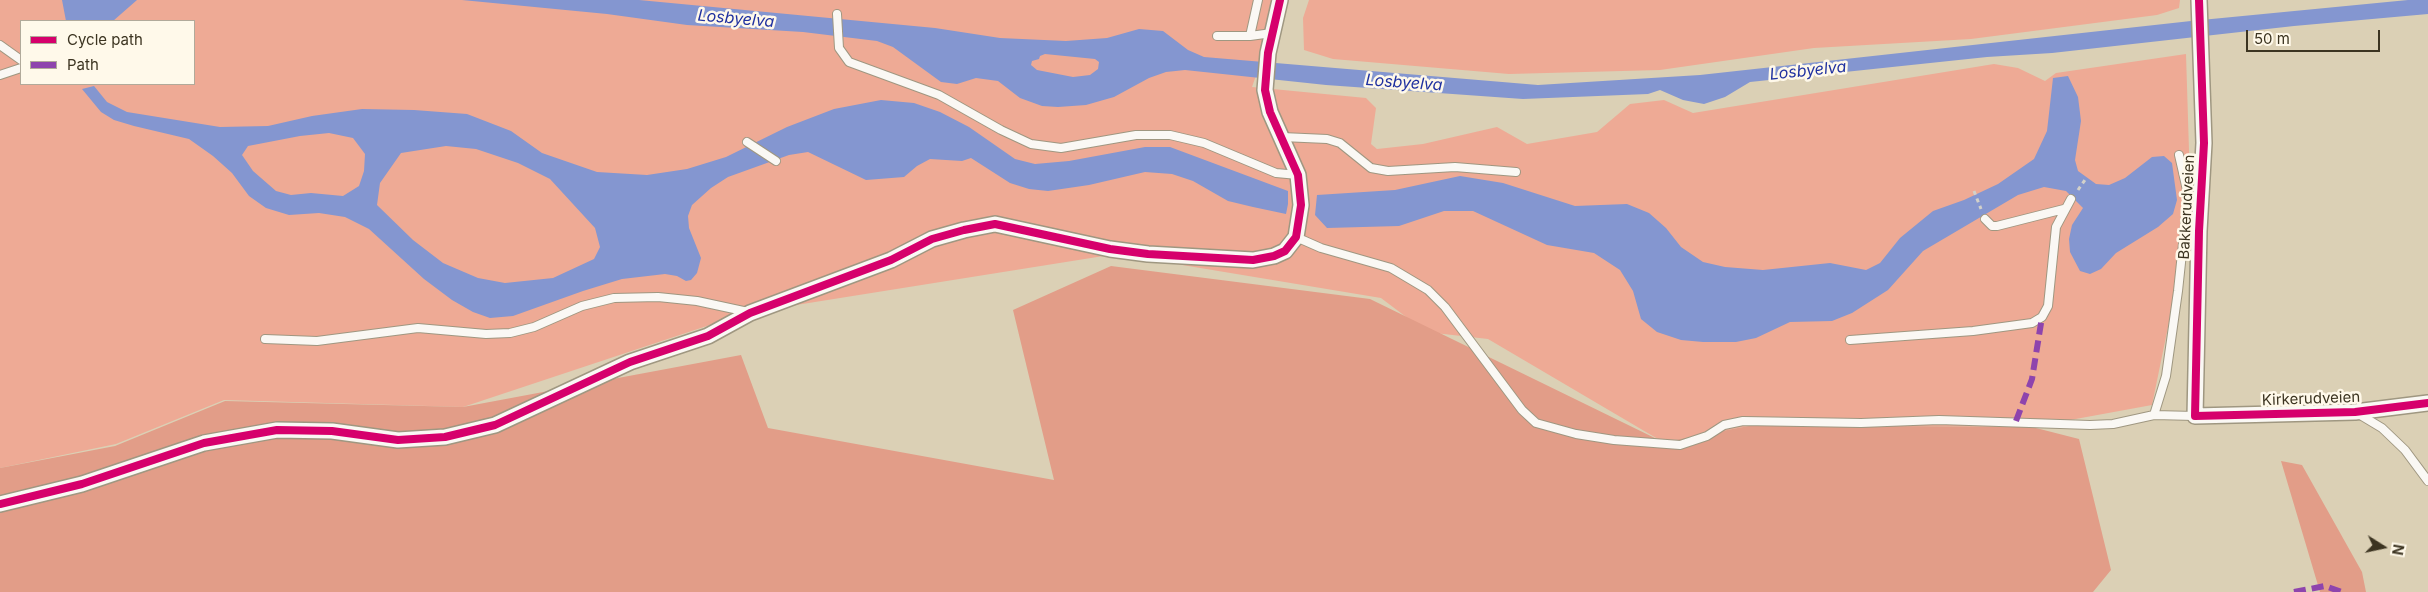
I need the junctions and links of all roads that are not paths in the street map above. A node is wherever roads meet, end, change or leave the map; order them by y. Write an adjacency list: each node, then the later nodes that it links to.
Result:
1 (1258, 0): 7 (lane)
2 (1280, 0): 5 (street)
3 (2199, 7): 28 (street, Bakkerudveien)
4 (837, 14): 17 (lane)
5 (1272, 33): 7 (lane); 12 (street)
6 (1217, 36): 7 (lane)
7 (1250, 36)
8 (0, 46): 9 (lane)
9 (20, 59)
10 (20, 68): 11 (lane)
11 (0, 75)
12 (1282, 136): 16 (lane); 17 (street)
13 (747, 142): 15 (lane)
14 (2179, 156): 27 (lane)
15 (776, 161)
16 (1516, 172)
17 (1298, 175): 21 (street)
18 (2071, 199): 19 (lane)
19 (2064, 209): 20 (lane); 24 (lane)
20 (1985, 219)
21 (1296, 237): 22 (street); 27 (lane)
22 (750, 313): 23 (lane); 30 (street)
23 (265, 339)
24 (1850, 340)
25 (2428, 403): 26 (street, Kirkerudveien)
26 (2355, 412): 28 (street, Kirkerudveien); 29 (lane)
27 (2154, 415): 28 (lane)
28 (2195, 416)
29 (2428, 481)
30 (0, 504)

